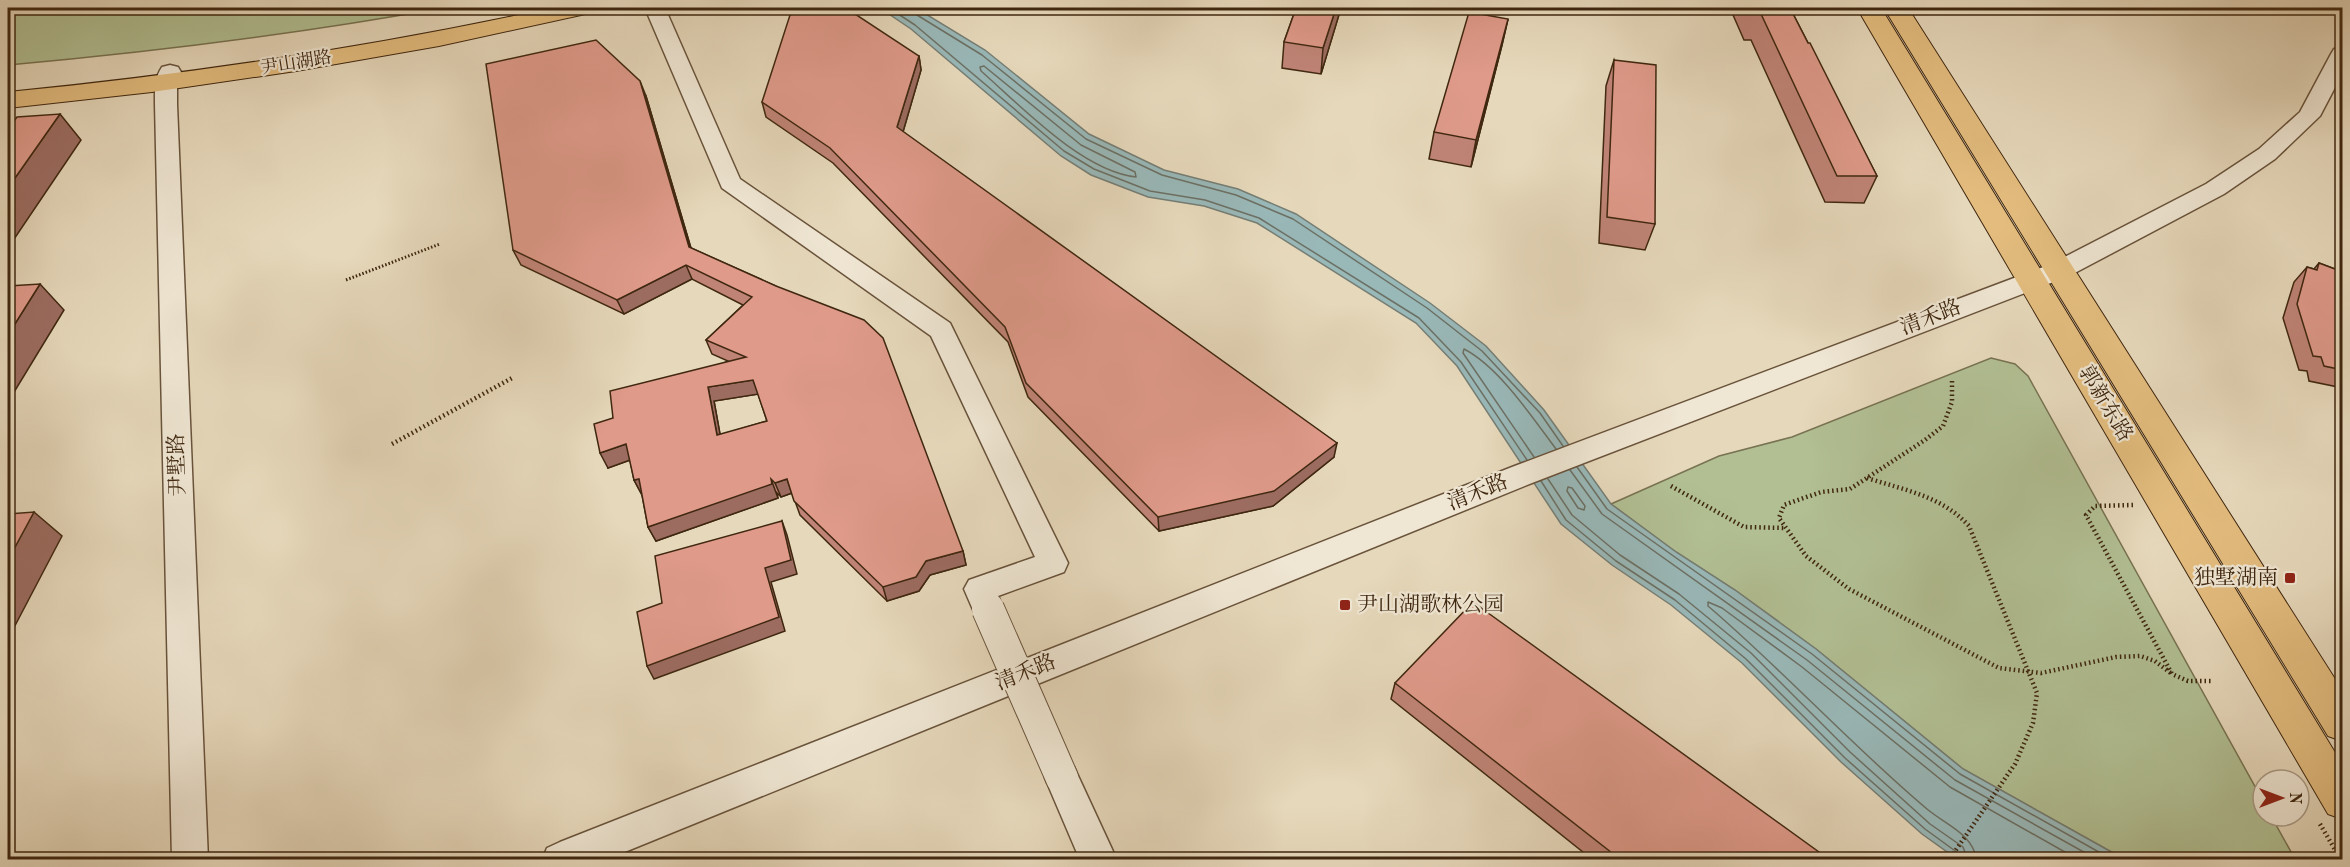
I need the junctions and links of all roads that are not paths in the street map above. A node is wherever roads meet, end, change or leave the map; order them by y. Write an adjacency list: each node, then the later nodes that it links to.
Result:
1 (536, 8): 6 (main road, 尹山湖路)
2 (581, 8): 6 (main road, 尹山湖路)
3 (655, 8): 16 (street, bridge)
4 (1869, 8): 11 (main road, 郭新东路)
5 (1896, 8): 11 (main road, 郭新东路)
6 (356, 48): 8 (main road, 尹山湖路)
7 (2343, 54): 11 (street, 清禾路)
8 (168, 77): 9 (main road, 尹山湖路); 10 (main road, 尹山湖路); 14 (street, 尹墅路)
9 (8, 90)
10 (8, 100)
11 (2046, 275): 12 (main road, 郭新东路); 13 (main road, 郭新东路); 15 (street, 清禾路)
12 (2343, 723)
13 (2343, 800)
14 (190, 860)
15 (560, 860)
16 (1099, 860)

